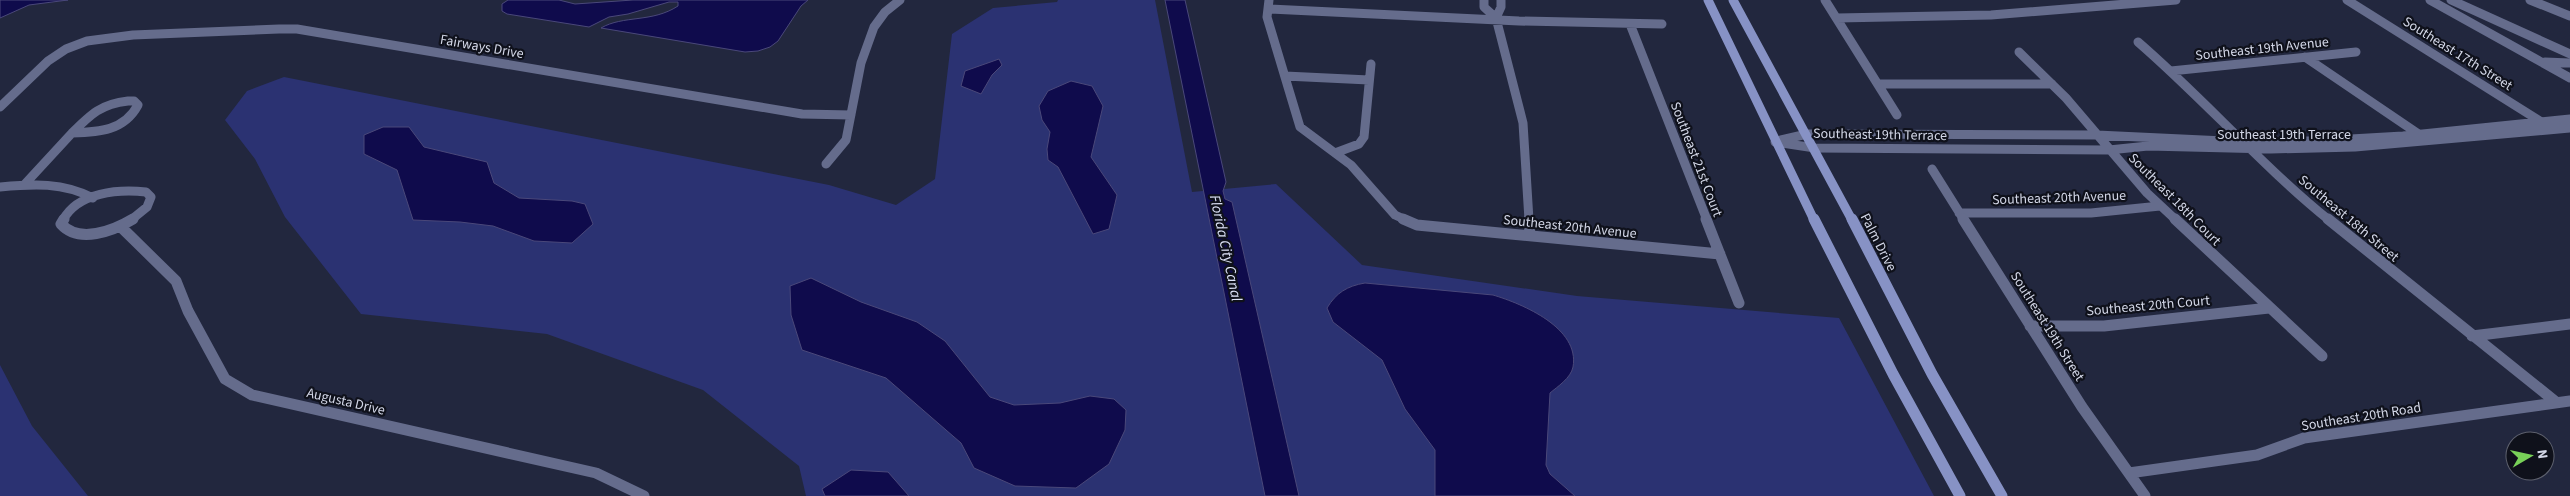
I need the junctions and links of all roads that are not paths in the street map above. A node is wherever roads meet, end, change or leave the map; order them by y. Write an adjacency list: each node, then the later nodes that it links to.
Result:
1 (900, 0): 33 (street)
2 (1484, 0): 14 (street)
3 (1501, 0): 14 (street)
4 (1708, 0): 45 (main road)
5 (1733, 0): 40 (main road, Palm Drive)
6 (1826, 0): 15 (street)
7 (2176, 0): 15 (street)
8 (2347, 0): 36 (street, Southeast 17th Street)
9 (2430, 0): 23 (street)
10 (2450, 0): 21 (street)
11 (2530, 0): 13 (street)
12 (1268, 4): 14 (street); 27 (street, Southeast 20th Avenue)
13 (2570, 16)
14 (1496, 18): 16 (street); 60 (street)
15 (1837, 18): 30 (street)
16 (1630, 24): 17 (street); 61 (street, Southeast 21st Court)
17 (1662, 24)
18 (2138, 42): 26 (street, Southeast 18th Street)
19 (2019, 52): 31 (street, Southeast 18th Court)
20 (2356, 52): 22 (street, Southeast 19th Avenue)
21 (2570, 54)
22 (2306, 57): 26 (street, Southeast 19th Avenue); 43 (street)
23 (2537, 60): 24 (street); 28 (street)
24 (2570, 63)
25 (1371, 64): 29 (street)
26 (2171, 71): 44 (street, Southeast 18th Street)
27 (1285, 76): 29 (street); 51 (street, Southeast 20th Avenue)
28 (2570, 78)
29 (1369, 80): 51 (street)
30 (1878, 84): 31 (street); 34 (street)
31 (2052, 84): 42 (street, Southeast 18th Court)
32 (0, 107): 33 (street, Fairways Drive)
33 (851, 115): 52 (street)
34 (1898, 115)
35 (2570, 119): 36 (street, Southeast 19th Terrace)
36 (2542, 122): 38 (street, Southeast 17th Street); 43 (street, Southeast 19th Terrace)
37 (2570, 128): 38 (street, Southeast 19th Terrace)
38 (2554, 129): 46 (street, Southeast 19th Terrace)
39 (72, 133): 39 (street); 54 (street)
40 (1807, 134): 41 (street, Southeast 19th Terrace); 45 (street, Southeast 19th Terrace); 47 (main road, Palm Drive)
41 (2059, 134): 42 (street, Southeast 19th Terrace); 49 (street)
42 (2096, 134): 44 (street, Southeast 19th Terrace); 50 (street, Southeast 18th Court)
43 (2419, 134): 44 (street, Southeast 19th Terrace); 46 (street)
44 (2243, 141): 48 (street, Southeast 18th Street)
45 (1775, 142): 47 (street, Southeast 19th Terrace); 72 (main road)
46 (2430, 142): 48 (street, Southeast 19th Terrace)
47 (1815, 148): 49 (street, Southeast 19th Terrace); 73 (main road, Palm Drive)
48 (2250, 149): 50 (street, Southeast 19th Terrace); 66 (street, Southeast 18th Street)
49 (2071, 150): 50 (street, Southeast 19th Terrace)
50 (2109, 150): 57 (street, Southeast 18th Court)
51 (1335, 153): 60 (street, Southeast 20th Avenue)
52 (826, 164)
53 (1932, 169): 58 (street, Southeast 19th Street)
54 (24, 184): 55 (street); 56 (street)
55 (0, 187)
56 (93, 198): 59 (street); 59 (street)
57 (2160, 206): 58 (street, Southeast 20th Avenue); 63 (street, Southeast 18th Court)
58 (1959, 213): 65 (street, Southeast 19th Street)
59 (120, 226): 71 (street, Augusta Drive)
60 (1530, 236): 61 (street, Southeast 20th Avenue)
61 (1720, 254): 62 (street, Southeast 21st Court)
62 (1739, 303)
63 (2269, 308): 65 (street, Southeast 20th Court); 67 (street, Southeast 18th Court)
64 (2570, 324): 66 (street)
65 (2030, 326): 70 (street, Southeast 19th Street)
66 (2472, 336): 69 (street, Southeast 18th Street)
67 (2322, 356)
68 (2570, 401): 69 (street, Southeast 20th Road)
69 (2556, 402): 70 (street, Southeast 20th Road)
70 (2129, 473): 74 (street, Southeast 19th Street)
71 (644, 496)
72 (1960, 496)
73 (2002, 496)
74 (2145, 496)

